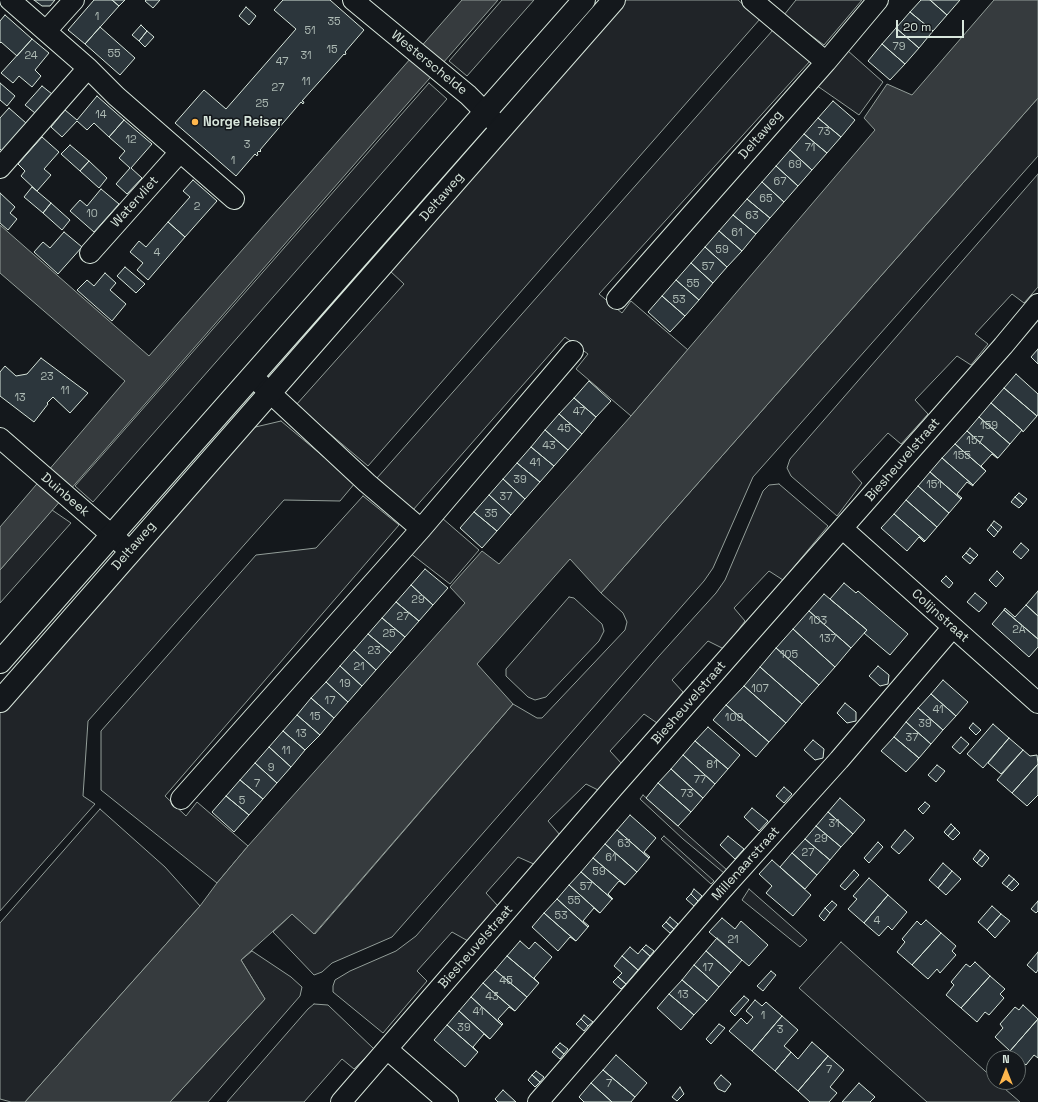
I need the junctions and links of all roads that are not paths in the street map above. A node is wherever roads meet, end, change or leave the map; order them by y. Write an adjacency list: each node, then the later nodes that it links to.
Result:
1 (10, 0): 8 (street)
2 (74, 0): 8 (street)
3 (353, 0): 11 (street, Westerschelde)
4 (584, 0): 11 (street, Deltaweg)
5 (614, 0): 12 (street, Deltaweg)
6 (752, 0): 9 (street)
7 (878, 0): 9 (street, Deltaweg)
8 (46, 31): 10 (street)
9 (826, 62): 17 (street, Deltaweg)
10 (88, 68): 13 (street); 14 (street)
11 (485, 113): 12 (street, Westerschelde); 20 (street, Deltaweg)
12 (502, 128): 21 (street, Deltaweg)
13 (180, 152): 15 (street); 16 (street, Watervliet)
14 (0, 168)
15 (234, 199)
16 (90, 253)
17 (617, 299)
18 (1038, 304): 24 (street, Biesheuvelstraat)
19 (573, 351): 23 (street)
20 (252, 376): 21 (street); 25 (street, Deltaweg)
21 (270, 393): 23 (street); 26 (street, Deltaweg)
22 (0, 438): 25 (street, Duinbeek)
23 (421, 529): 31 (street)
24 (843, 529): 27 (street, Colijnstraat); 32 (street, Biesheuvelstraat)
25 (111, 536): 26 (street, Duinbeek); 28 (street, Deltaweg)
26 (130, 551): 29 (street, Deltaweg)
27 (953, 627): 30 (street, Colijnstraat); 35 (street, Millenaarstraat)
28 (0, 662)
29 (0, 701)
30 (1038, 702)
31 (181, 799)
32 (387, 1049): 33 (street, Biesheuvelstraat); 34 (street)
33 (341, 1102)
34 (448, 1102)
35 (538, 1102)

